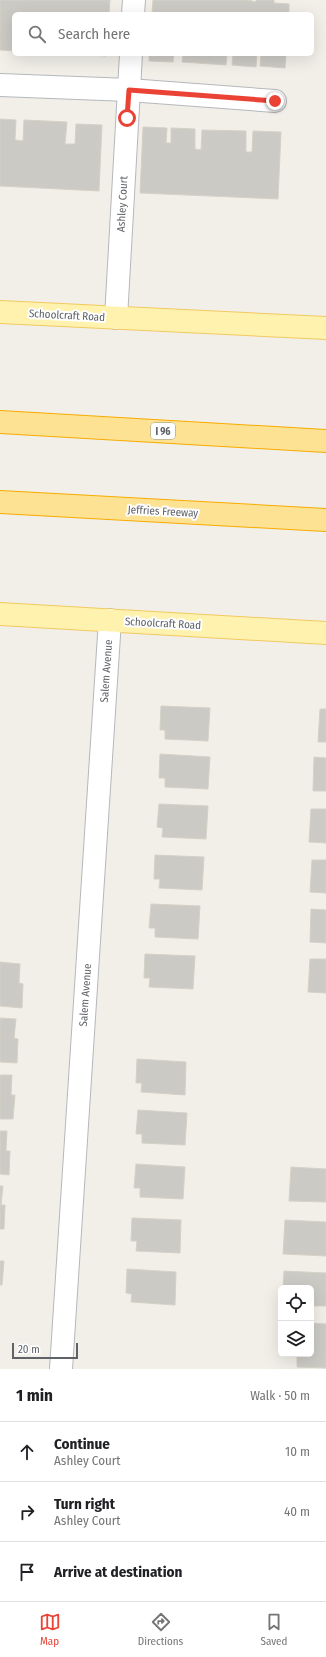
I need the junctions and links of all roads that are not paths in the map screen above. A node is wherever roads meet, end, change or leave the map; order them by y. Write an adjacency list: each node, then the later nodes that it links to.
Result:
1 (134, 0): 2 (street)
2 (133, 12)
3 (131, 56): 5 (street, Ashley Court)
4 (0, 85): 5 (street)
5 (129, 90): 6 (street); 8 (street, Ashley Court)
6 (275, 101)
7 (0, 312): 8 (main road, Schoolcraft Road)
8 (116, 318): 9 (main road, Schoolcraft Road)
9 (326, 328)
10 (0, 422): 11 (highway, I 96)
11 (326, 441)
12 (0, 502): 13 (highway, Jeffries Freeway)
13 (284, 518): 14 (highway, Jeffries Freeway); 15 (highway)
14 (326, 520)
15 (326, 525)
16 (0, 614): 17 (main road, Schoolcraft Road)
17 (110, 620): 18 (main road, Schoolcraft Road); 19 (street, Salem Avenue)
18 (326, 633)
19 (61, 1369)

